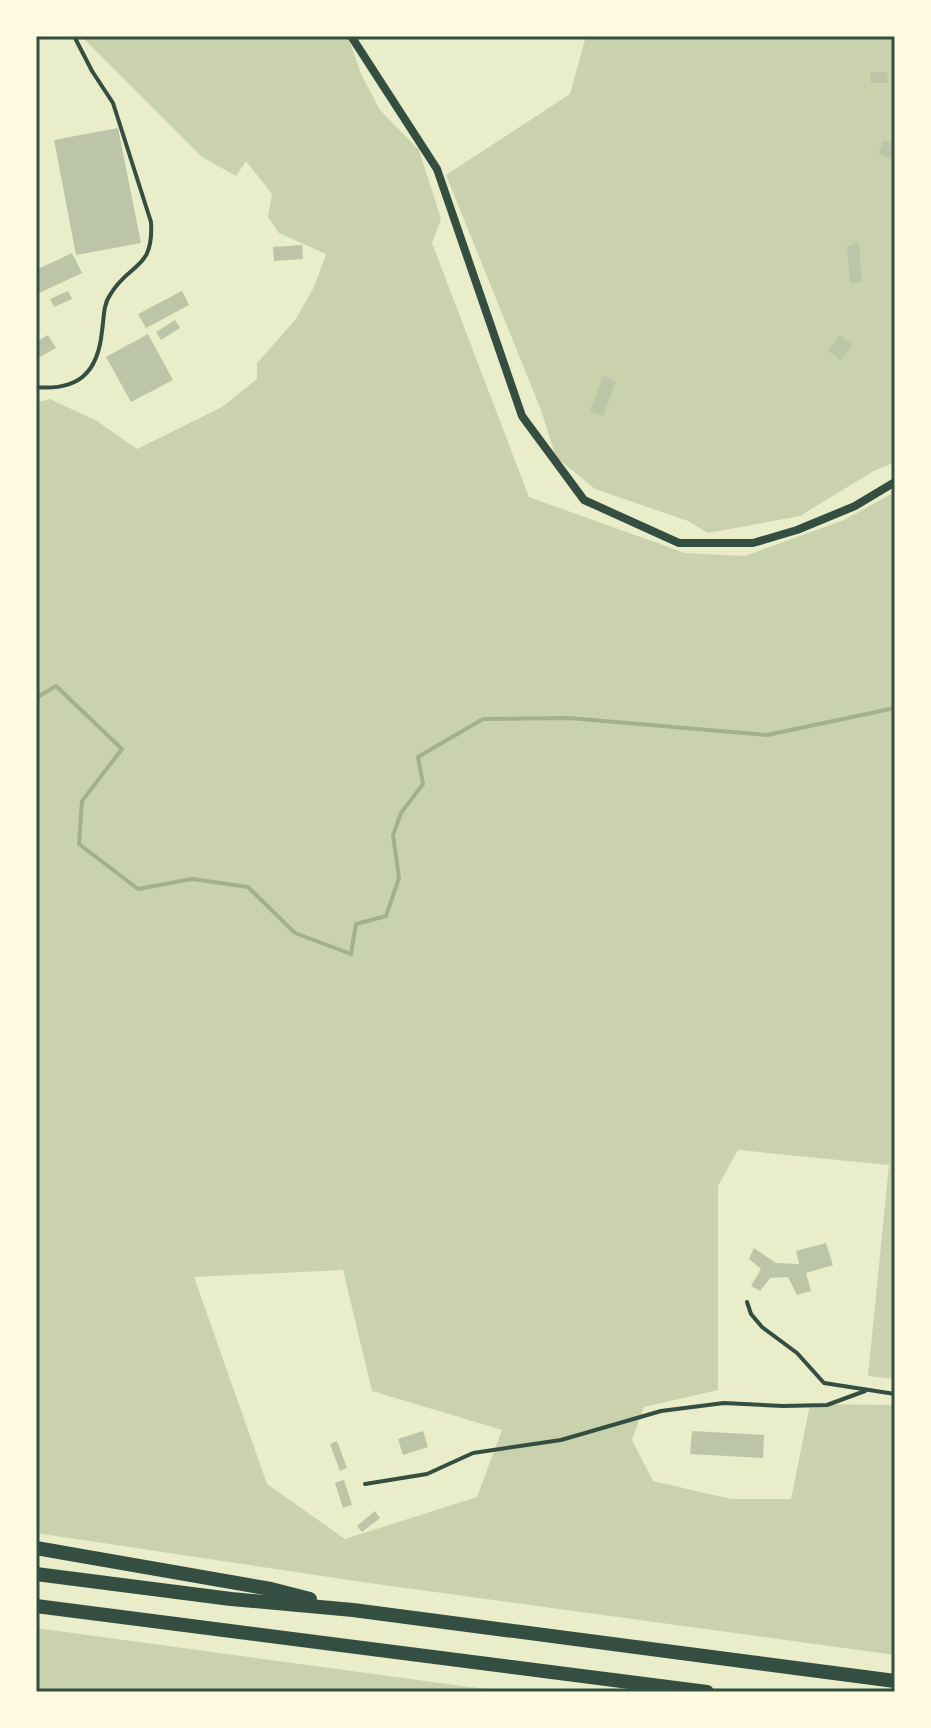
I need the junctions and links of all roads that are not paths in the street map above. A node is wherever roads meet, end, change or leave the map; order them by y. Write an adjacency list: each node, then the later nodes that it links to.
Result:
1 (74, 36): 3 (lane)
2 (351, 36): 4 (street)
3 (36, 387)
4 (895, 482)
5 (747, 1302): 6 (lane)
6 (865, 1391): 7 (lane); 8 (lane)
7 (895, 1394)
8 (365, 1484)
9 (36, 1548): 12 (highway)
10 (36, 1574): 12 (highway)
11 (36, 1606): 14 (highway)
12 (353, 1610): 13 (highway)
13 (895, 1681)
14 (707, 1692)

